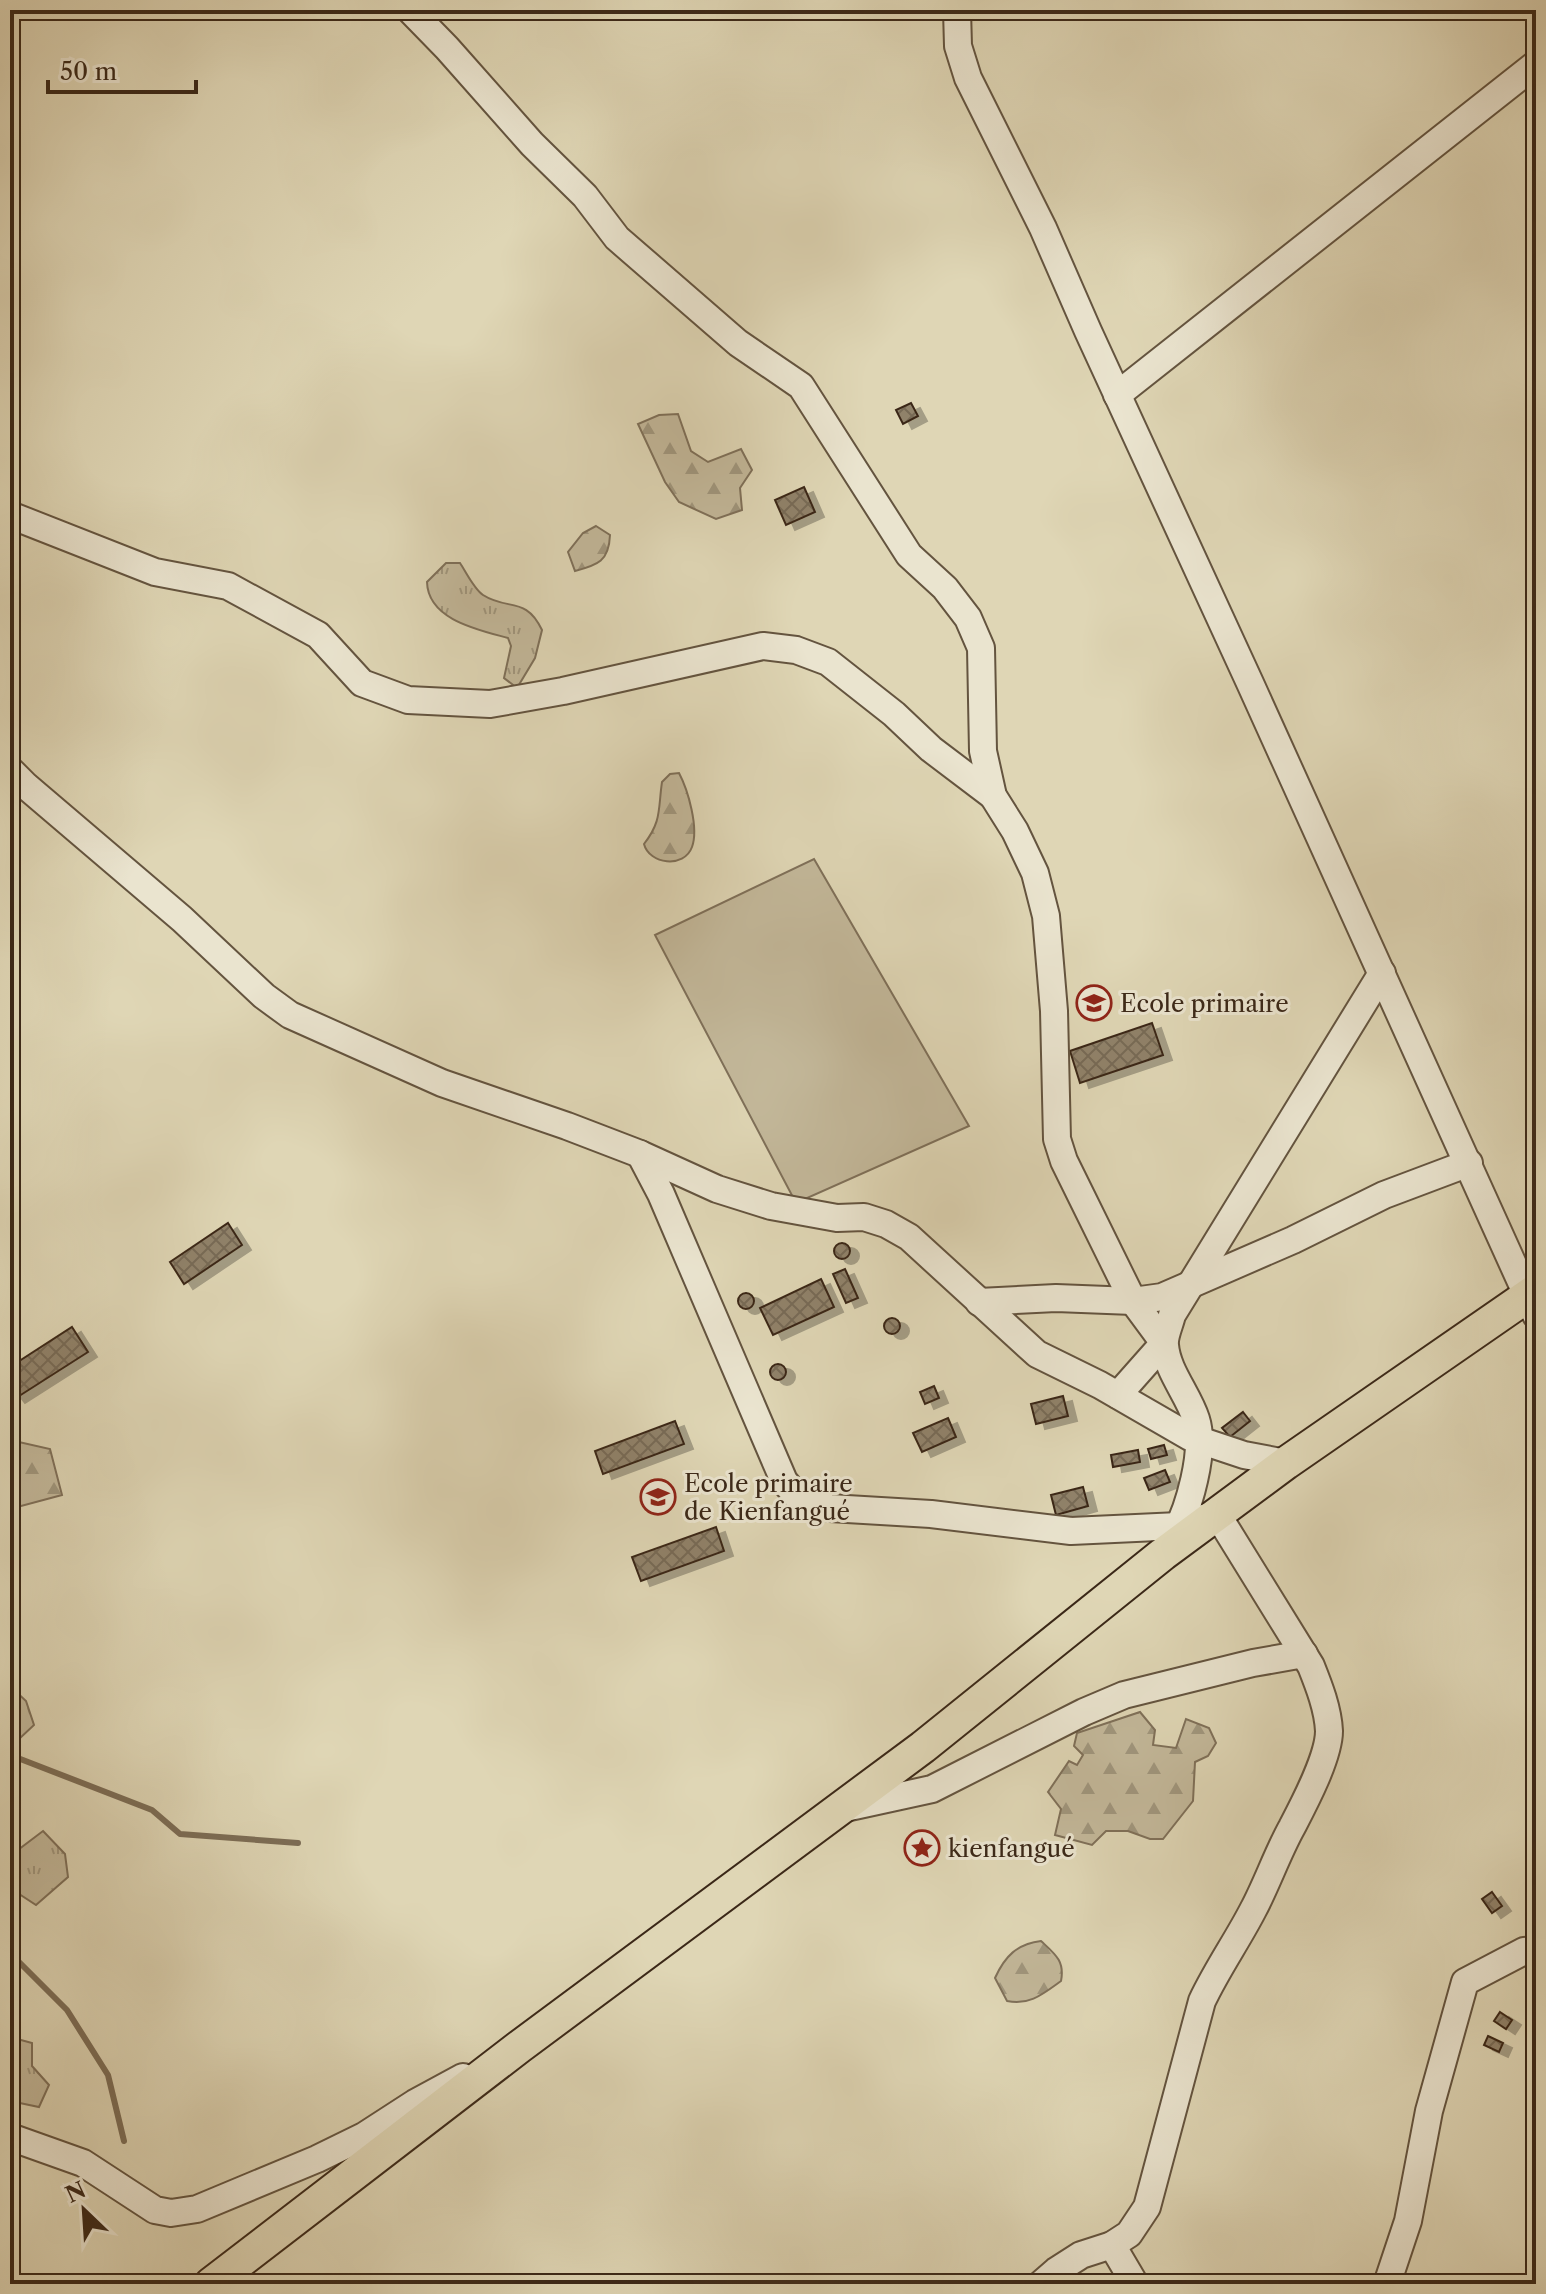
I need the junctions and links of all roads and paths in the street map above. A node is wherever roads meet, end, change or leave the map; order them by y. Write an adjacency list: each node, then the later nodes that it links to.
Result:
1 (410, 10): 7 (street)
2 (957, 10): 4 (street)
3 (1536, 64): 4 (street)
4 (1117, 395): 8 (street)
5 (10, 515): 7 (street)
6 (10, 770): 9 (street)
7 (993, 796): 13 (street)
8 (1382, 973): 10 (street); 11 (street)
9 (640, 1154): 14 (street); 20 (street)
10 (1469, 1163): 11 (street); 12 (street)
11 (1190, 1284): 13 (street); 15 (street)
12 (1533, 1300): 18 (main road)
13 (1133, 1301): 14 (street); 15 (street)
14 (979, 1302): 16 (street)
15 (1164, 1343): 16 (street); 17 (street)
16 (1118, 1395): 17 (street)
17 (1199, 1440): 18 (street); 20 (street)
18 (1286, 1463): 19 (main road)
19 (1217, 1514): 20 (street); 21 (main road); 22 (street)
20 (1179, 1526): 21 (street)
21 (1163, 1554): 23 (main road)
22 (1304, 1654): 23 (street); 27 (street)
23 (841, 1809): 25 (main road)
24 (1536, 1950): 28 (street)
25 (519, 2047): 26 (street); 29 (main road)
26 (10, 2137)
27 (1112, 2245): 30 (street); 31 (street)
28 (1390, 2282)
29 (211, 2284)
30 (1041, 2284)
31 (1135, 2284)

